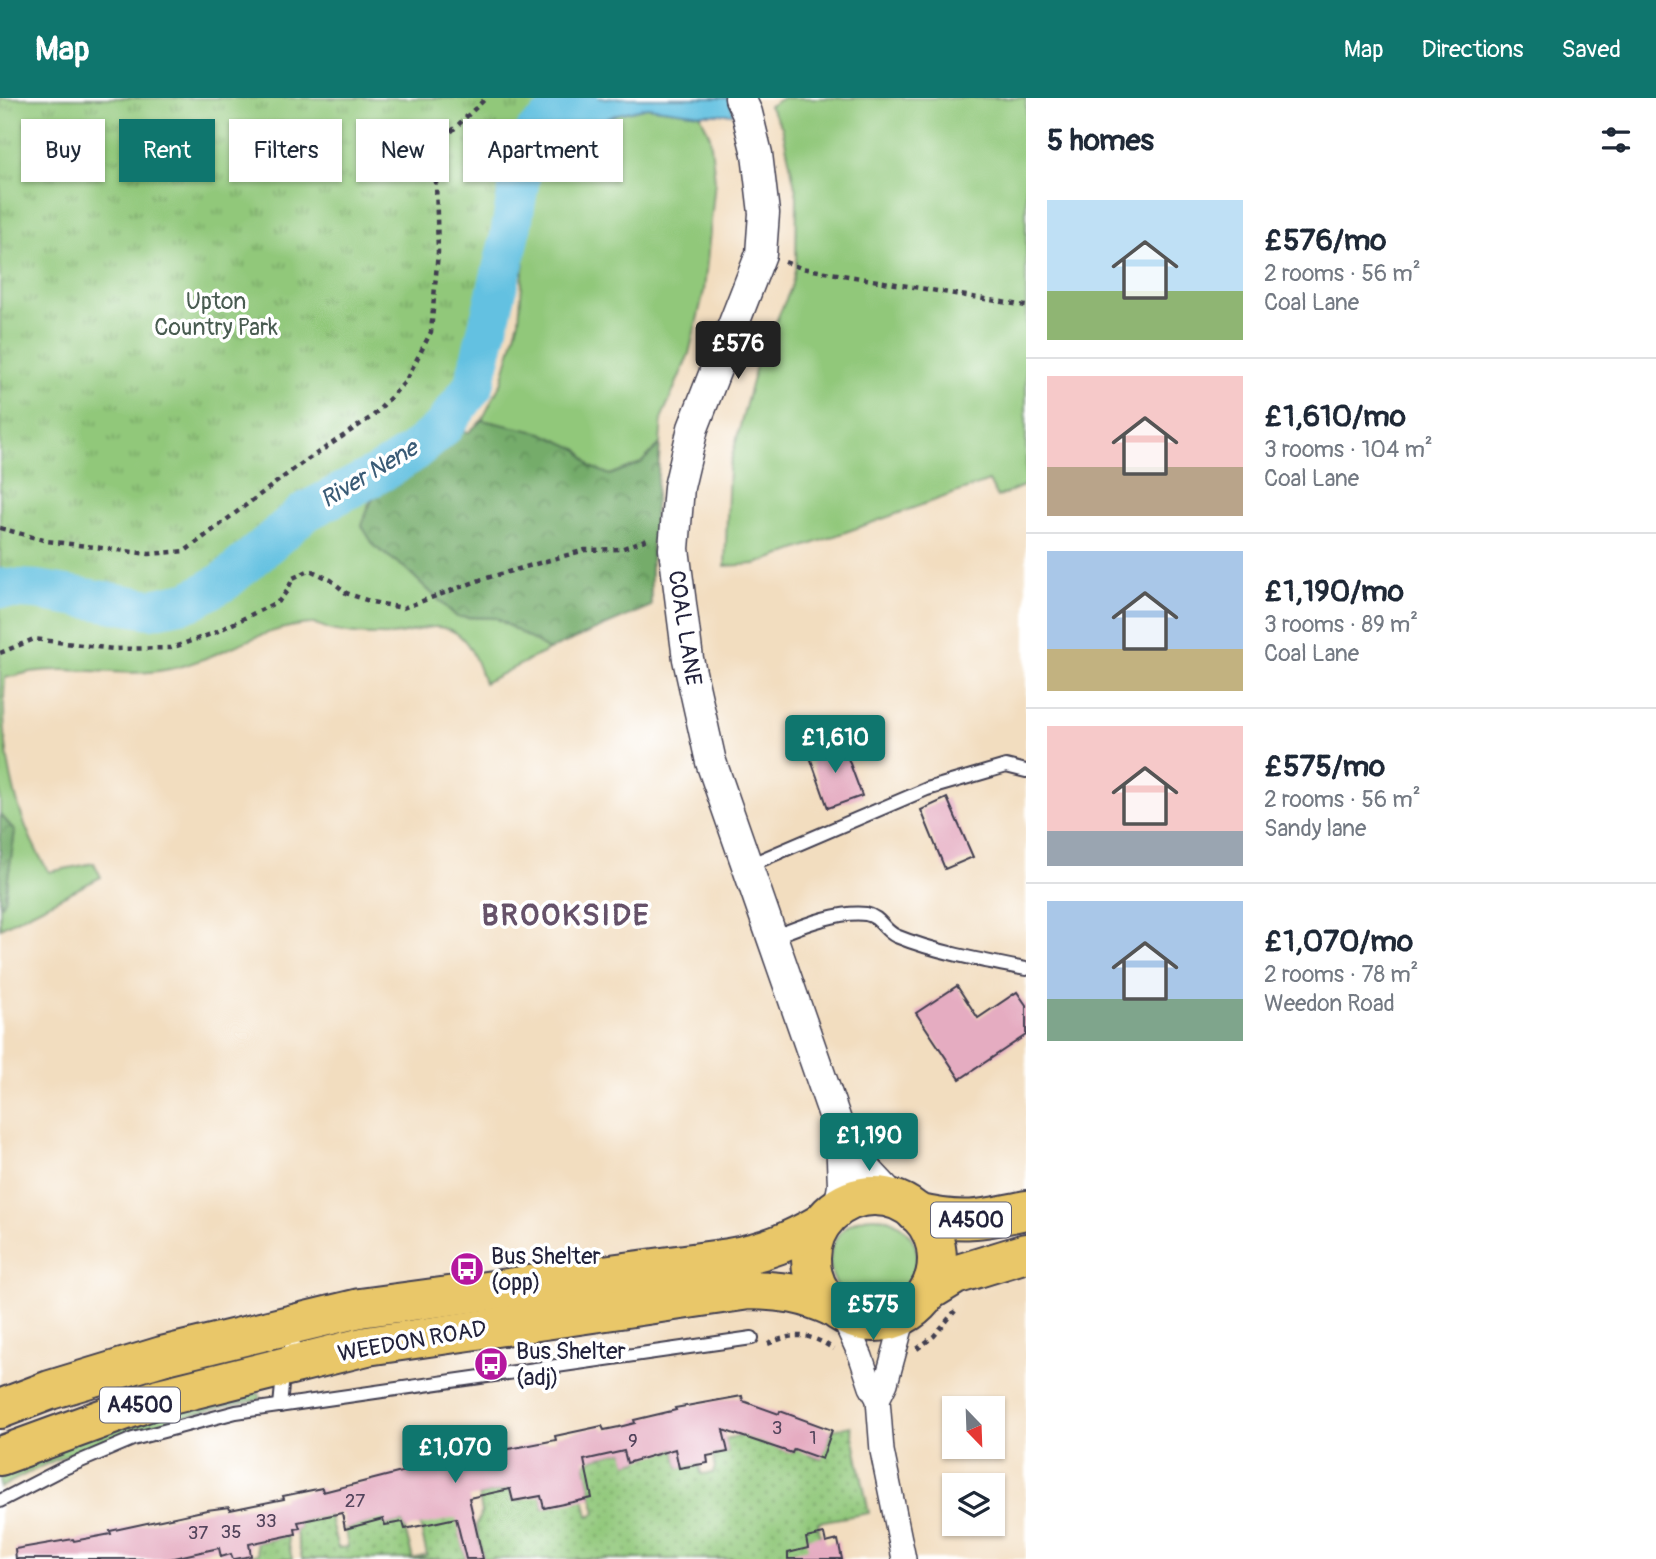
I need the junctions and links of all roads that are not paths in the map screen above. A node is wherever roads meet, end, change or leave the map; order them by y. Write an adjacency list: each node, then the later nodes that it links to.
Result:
1 (743, 106): 3 (street, COAL LANE)
2 (1026, 771): 3 (lane)
3 (747, 866): 4 (street, COAL LANE)
4 (773, 937): 5 (lane); 6 (street, COAL LANE)
5 (1026, 968)
6 (841, 1135): 7 (street, COAL LANE); 9 (street, COAL LANE)
7 (905, 1206): 8 (highway, A4500); 9 (highway); 11 (highway)
8 (1026, 1210)
9 (831, 1216): 12 (highway); 13 (highway, WEEDON ROAD / A4500)
10 (1026, 1253): 11 (highway, A4500)
11 (921, 1300): 12 (highway); 16 (street)
12 (838, 1310): 15 (highway, WEEDON ROAD / A4500); 16 (street)
13 (302, 1321): 15 (lane); 18 (highway, WEEDON ROAD / A4500)
14 (752, 1338): 17 (lane)
15 (284, 1365): 17 (lane); 19 (highway, WEEDON ROAD / A4500)
16 (878, 1399): 21 (street)
17 (280, 1406): 20 (lane)
18 (0, 1409)
19 (0, 1456)
20 (0, 1500)
21 (904, 1559)

